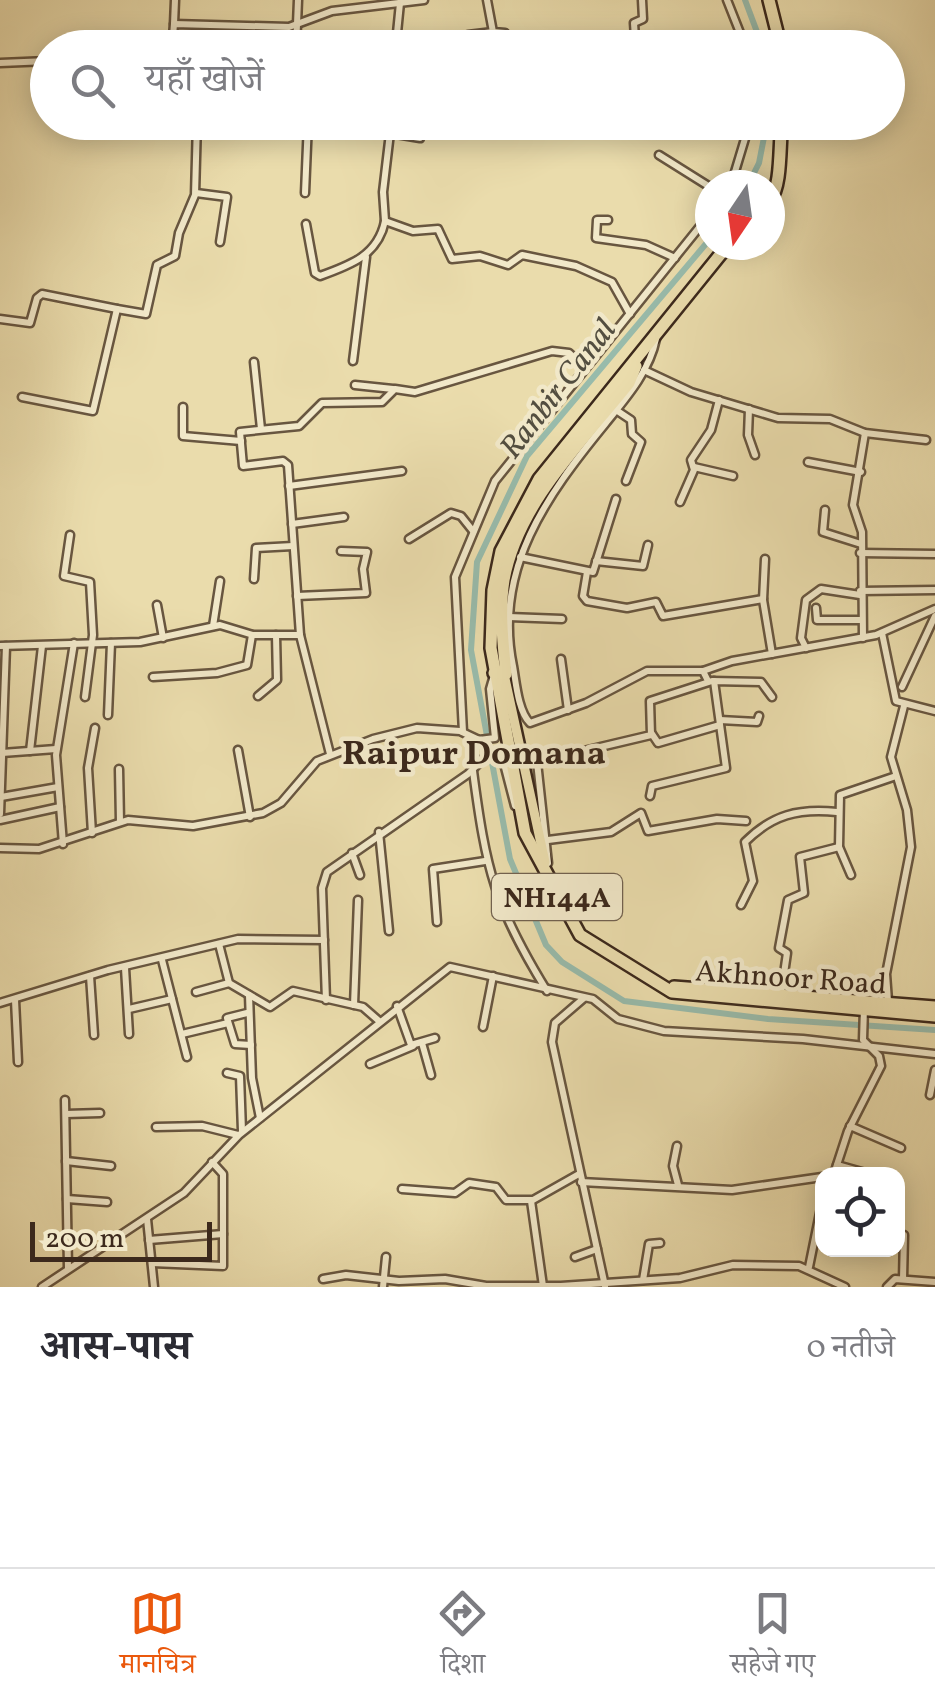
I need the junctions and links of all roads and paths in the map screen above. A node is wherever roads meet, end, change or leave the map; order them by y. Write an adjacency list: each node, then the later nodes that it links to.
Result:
1 (175, 0): 10 (street)
2 (298, 0): 11 (street)
3 (422, 0): 9 (street)
4 (487, 0): 15 (street)
5 (642, 0): 16 (street)
6 (728, 0): 17 (street)
7 (768, 0): 18 (highway)
8 (368, 3): 9 (street); 11 (street)
9 (400, 3): 14 (street)
10 (174, 24): 11 (street); 12 (street)
11 (298, 26): 13 (street)
12 (174, 30)
13 (298, 30)
14 (397, 30)
15 (493, 30)
16 (635, 30)
17 (739, 30)
18 (777, 30)
19 (30, 61): 20 (street)
20 (0, 62)
21 (197, 140): 31 (street)
22 (307, 140): 30 (street)
23 (389, 140): 33 (street)
24 (745, 140): 27 (street)
25 (779, 140): 28 (highway)
26 (660, 156): 29 (street)
27 (736, 170)
28 (779, 170)
29 (695, 178)
30 (305, 192)
31 (196, 193): 36 (street); 40 (street)
32 (608, 220): 38 (street)
33 (385, 222): 37 (street); 41 (street)
34 (306, 224): 37 (street)
35 (695, 232): 38 (street)
36 (220, 242)
37 (366, 256): 44 (street)
38 (674, 258): 41 (street)
39 (716, 260): 43 (highway, Akhnoor Road / NH144A)
40 (117, 309): 42 (street); 50 (street)
41 (630, 314): 46 (street)
42 (0, 319)
43 (657, 334): 47 (street); 113 (highway, Akhnoor Road / NH144A)
44 (354, 361)
45 (254, 362): 55 (street)
46 (585, 368): 49 (street); 72 (street)
47 (644, 370): 51 (street); 54 (street)
48 (356, 385): 49 (street)
49 (394, 390): 55 (street)
50 (22, 398)
51 (719, 400): 53 (street); 61 (street)
52 (184, 406): 58 (street)
53 (748, 409): 56 (street); 59 (street)
54 (616, 410): 65 (street); 81 (street)
55 (261, 428): 58 (street)
56 (865, 433): 57 (street); 63 (street)
57 (926, 440)
58 (240, 441): 66 (street)
59 (755, 454)
60 (808, 462): 63 (street)
61 (694, 466): 64 (street); 68 (street)
62 (402, 470): 66 (street)
63 (861, 472): 75 (street)
64 (732, 476)
65 (626, 482)
66 (290, 486): 71 (street)
67 (616, 499): 83 (street)
68 (680, 502)
69 (826, 510): 75 (street)
70 (344, 517): 71 (street)
71 (292, 524): 76 (street)
72 (474, 532): 74 (street); 128 (street)
73 (70, 535): 104 (street)
74 (410, 539)
75 (861, 544): 79 (street)
76 (294, 546): 85 (street); 89 (street)
77 (648, 546): 83 (street)
78 (341, 551): 89 (street)
79 (860, 554): 80 (street); 88 (street)
80 (935, 554)
81 (520, 557): 84 (street); 94 (street)
82 (765, 559): 90 (street)
83 (596, 561): 84 (street)
84 (587, 572): 90 (street)
85 (254, 579)
86 (220, 580): 97 (street)
87 (935, 590): 88 (street)
88 (860, 593): 96 (street); 109 (street)
89 (297, 596): 99 (street)
90 (763, 598): 110 (street)
91 (158, 605): 102 (street)
92 (816, 608): 96 (street)
93 (935, 613): 98 (street); 116 (street)
94 (509, 617): 95 (street); 121 (street)
95 (562, 619)
96 (862, 620): 103 (street)
97 (213, 626): 100 (street); 102 (street)
98 (882, 633): 103 (street); 120 (street)
99 (300, 634): 101 (street); 135 (street)
100 (252, 635): 101 (street); 114 (street)
101 (276, 635): 117 (street)
102 (163, 638): 106 (street)
103 (863, 638): 109 (street)
104 (92, 642): 105 (street); 106 (street); 118 (street)
105 (74, 643): 108 (street); 131 (street)
106 (111, 643): 123 (street)
107 (3, 646): 108 (street); 126 (street)
108 (42, 646): 133 (street)
109 (806, 648): 110 (street)
110 (772, 654): 112 (street)
111 (560, 659): 121 (street)
112 (703, 671): 115 (street); 121 (street)
113 (499, 674): 130 (highway, Akhnoor Road / NH144A); 157 (main road)
114 (153, 676)
115 (711, 681): 119 (street); 125 (street); 129 (street)
116 (902, 686)
117 (258, 696)
118 (85, 697)
119 (772, 697)
120 (904, 706): 122 (street); 138 (street)
121 (568, 710)
122 (935, 711)
123 (108, 714)
124 (760, 716): 125 (street)
125 (720, 722): 129 (street); 140 (street)
126 (2, 723): 134 (street)
127 (94, 728): 150 (street)
128 (463, 732): 130 (street); 135 (street)
129 (652, 734): 151 (street)
130 (501, 735): 148 (highway, Akhnoor Road / NH144A)
131 (56, 748): 133 (street); 139 (street)
132 (238, 750): 145 (street)
133 (30, 751): 134 (street)
134 (2, 753): 141 (street)
135 (330, 754): 145 (street)
136 (119, 769): 147 (street)
137 (472, 771): 148 (street); 149 (street); 156 (street)
138 (896, 776): 143 (street); 180 (street)
139 (58, 787): 141 (street); 142 (street)
140 (650, 796)
141 (1, 797): 144 (street)
142 (60, 807): 144 (street); 152 (street)
143 (837, 812): 153 (street); 161 (street)
144 (0, 817)
145 (250, 817): 147 (street)
146 (746, 821): 151 (street)
147 (120, 822): 150 (street)
148 (524, 827): 157 (highway, Akhnoor Road / NH144A)
149 (379, 832): 155 (street); 163 (street)
150 (92, 833): 152 (street)
151 (548, 840): 157 (street)
152 (63, 844): 154 (street)
153 (840, 847): 159 (street); 174 (street)
154 (0, 848)
155 (352, 853): 158 (street); 164 (street)
156 (486, 861): 162 (street); 173 (street)
157 (547, 873): 171 (highway, Akhnoor Road / NH144A)
158 (360, 875)
159 (850, 875)
160 (358, 900): 182 (street)
161 (741, 905)
162 (437, 922)
163 (389, 931)
164 (324, 940): 165 (street); 179 (street)
165 (219, 944): 166 (street); 170 (street)
166 (162, 960): 167 (street); 177 (street)
167 (125, 968): 168 (street); 185 (street)
168 (90, 976): 178 (street); 194 (street)
169 (493, 976): 173 (street); 183 (street); 191 (street)
170 (229, 982): 172 (street); 175 (street)
171 (665, 988): 174 (highway); 187 (highway, Akhnoor Road / NH144A)
172 (196, 992)
173 (548, 992): 176 (street)
174 (782, 994): 180 (highway)
175 (248, 995): 179 (street); 186 (street)
176 (585, 997): 199 (street); 222 (street)
177 (172, 999): 185 (street); 193 (street)
178 (15, 1000): 181 (street); 202 (street)
179 (326, 1000): 182 (street)
180 (888, 1002): 184 (highway)
181 (0, 1003)
182 (354, 1006): 189 (street)
183 (398, 1006): 189 (street); 198 (street)
184 (935, 1008)
185 (129, 1009): 192 (street)
186 (247, 1012): 190 (street); 197 (street)
187 (864, 1012): 188 (highway, Akhnoor Road / NH144A); 199 (street)
188 (935, 1016)
189 (380, 1021): 211 (street)
190 (228, 1023): 193 (street); 197 (street)
191 (483, 1027)
192 (129, 1034)
193 (182, 1034): 201 (street)
194 (94, 1035)
195 (435, 1038): 196 (street)
196 (422, 1043): 198 (street); 206 (street)
197 (251, 1045): 211 (street)
198 (412, 1046): 203 (street)
199 (874, 1050): 200 (street); 212 (street)
200 (935, 1054)
201 (186, 1057)
202 (18, 1062)
203 (370, 1064)
204 (935, 1070): 207 (street)
205 (227, 1073): 214 (street)
206 (431, 1075)
207 (930, 1096)
208 (66, 1100): 210 (street)
209 (100, 1113): 210 (street)
210 (66, 1114): 217 (street)
211 (260, 1118): 214 (street)
212 (850, 1126): 216 (street); 219 (street)
213 (156, 1128): 214 (street)
214 (241, 1134): 218 (street)
215 (677, 1146): 224 (street)
216 (902, 1148)
217 (66, 1161): 220 (street); 226 (street)
218 (212, 1162): 229 (street); 230 (street)
219 (837, 1165): 221 (street)
220 (111, 1166)
221 (844, 1167)
222 (580, 1178): 224 (street); 227 (street); 234 (street)
223 (815, 1178): 224 (street)
224 (678, 1186)
225 (402, 1189): 227 (street)
226 (66, 1199): 228 (street); 240 (street)
227 (531, 1201): 247 (street)
228 (107, 1202)
229 (147, 1218): 232 (street); 240 (street)
230 (223, 1234): 232 (street); 238 (street)
231 (815, 1238): 239 (street)
232 (149, 1240): 238 (street)
233 (660, 1243): 244 (street)
234 (597, 1249): 237 (street); 248 (street)
235 (386, 1257): 246 (street)
236 (904, 1257): 243 (street)
237 (576, 1258)
238 (152, 1263): 250 (street)
239 (809, 1267): 241 (street); 252 (street)
240 (68, 1270): 249 (street)
241 (683, 1277): 244 (street); 251 (street)
242 (323, 1279): 246 (street)
243 (903, 1279): 245 (street); 253 (street)
244 (643, 1280): 248 (street)
245 (935, 1282)
246 (383, 1283): 247 (street)
247 (543, 1286): 248 (street)
248 (605, 1286)
249 (42, 1287)
250 (154, 1287)
251 (683, 1287)
252 (845, 1287)
253 (888, 1287)

